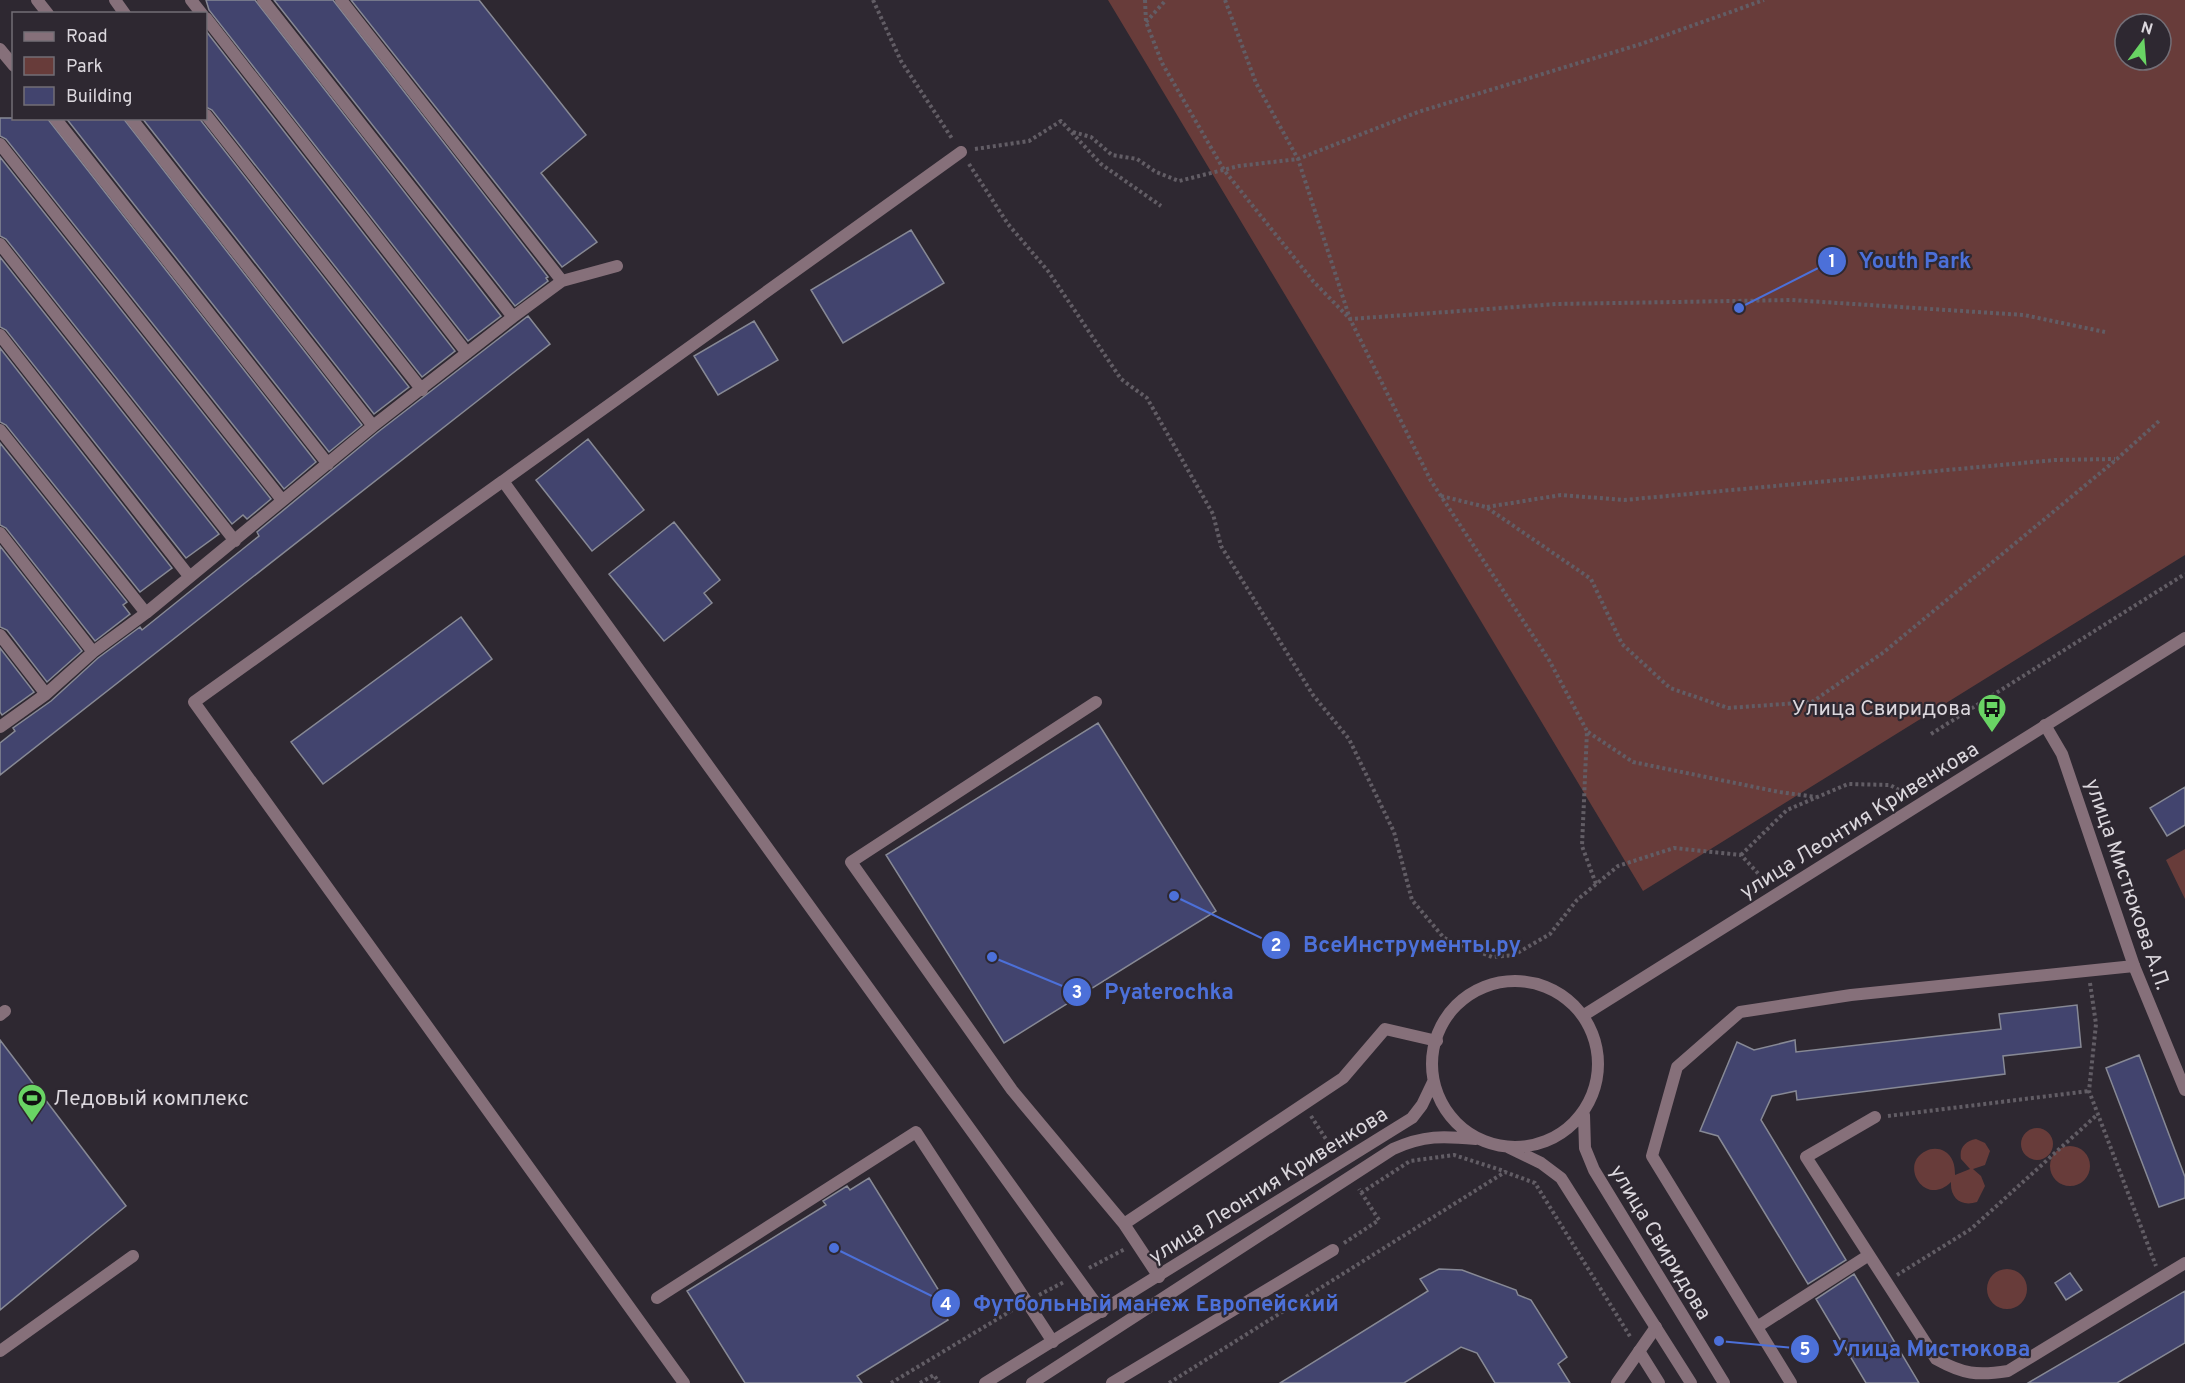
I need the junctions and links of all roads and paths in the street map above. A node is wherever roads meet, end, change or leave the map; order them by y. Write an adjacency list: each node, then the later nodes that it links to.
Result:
1 (37, 0): 10 (street)
2 (191, 0): 11 (street)
3 (263, 0): 28 (street)
4 (341, 0): 27 (street)
5 (873, 0): 21 (path)
6 (1145, 0): 13 (path)
7 (1166, 0): 13 (path)
8 (1225, 0): 22 (path)
9 (1764, 0): 22 (path)
10 (46, 12)
11 (200, 12)
12 (207, 19): 32 (street)
13 (1146, 22): 23 (path)
14 (0, 49): 15 (street)
15 (12, 64)
16 (207, 116): 33 (street)
17 (57, 120): 38 (street)
18 (133, 120): 35 (street)
19 (1073, 132): 21 (path); 23 (path); 24 (path)
20 (0, 144): 41 (street)
21 (961, 152): 39 (street); 60 (path)
22 (1298, 159): 23 (path); 29 (path)
23 (1224, 170): 29 (path)
24 (1161, 206)
25 (0, 244): 44 (street)
26 (617, 266): 27 (street)
27 (562, 281): 28 (street)
28 (513, 317): 32 (street)
29 (1350, 319): 30 (path); 40 (path)
30 (2105, 332)
31 (0, 335): 46 (street)
32 (467, 353): 33 (street)
33 (422, 390): 35 (street)
34 (2159, 421): 37 (path)
35 (373, 426): 38 (street)
36 (0, 430): 47 (street)
37 (2117, 459): 42 (path); 42 (path)
38 (328, 464): 41 (street)
39 (503, 480): 84 (street); 91 (street)
40 (1441, 496): 42 (path); 55 (path)
41 (282, 500): 44 (street)
42 (1486, 507)
43 (0, 533): 50 (street)
44 (235, 541): 46 (street)
45 (2185, 574): 56 (path)
46 (189, 576): 47 (street)
47 (146, 613): 50 (street)
48 (0, 635): 51 (street)
49 (2185, 638): 53 (street, улица Леонтия Кривенкова)
50 (93, 652): 51 (street)
51 (46, 694): 54 (street)
52 (1096, 702): 75 (street)
53 (2045, 725): 58 (street, улица Леонтия Кривенкова); 62 (street, улица Мистюкова А.П.)
54 (0, 727)
55 (1587, 731): 57 (path); 60 (path)
56 (1931, 734)
57 (1816, 797): 58 (path); 59 (path)
58 (1921, 804): 61 (street, улица Леонтия Кривенкова)
59 (1741, 855): 60 (path); 61 (path)
60 (1596, 884)
61 (1776, 896): 64 (street, улица Леонтия Кривенкова)
62 (2134, 966): 63 (street); 67 (street, улица Мистюкова А.П.)
63 (2088, 971): 68 (path); 86 (street)
64 (1584, 1015): 65 (street); 70 (street)
65 (1437, 1041): 66 (street); 75 (street)
66 (1433, 1082): 72 (street); 80 (street, улица Леонтия Кривенкова)
67 (2185, 1090)
68 (2089, 1091): 69 (path); 71 (path)
69 (2098, 1114): 81 (path); 82 (path)
70 (1584, 1115): 73 (street); 100 (street, улица Свиридова)
71 (1875, 1117): 77 (street)
72 (1477, 1139): 73 (street); 90 (street, улица Леонтия Кривенкова)
73 (1508, 1147): 85 (street)
74 (1505, 1172): 76 (path); 88 (path); 96 (path)
75 (1124, 1224): 80 (street)
76 (1333, 1250): 95 (street)
77 (1869, 1255): 82 (street); 86 (street)
78 (133, 1256): 89 (street)
79 (2185, 1263): 81 (street)
80 (1159, 1277): 84 (street, улица Леонтия Кривенкова)
81 (2161, 1278): 82 (street)
82 (1887, 1282)
83 (657, 1298): 87 (street)
84 (1102, 1312): 87 (street, улица Леонтия Кривенкова)
85 (1656, 1327): 88 (street); 99 (street)
86 (1757, 1327): 101 (street)
87 (1053, 1342): 94 (street, улица Леонтия Кривенкова)
88 (1639, 1351): 97 (street); 98 (street)
89 (0, 1352)
90 (1037, 1382)
91 (684, 1383)
92 (921, 1383): 93 (path)
93 (939, 1383)
94 (985, 1383)
95 (1112, 1383)
96 (1169, 1383)
97 (1617, 1383)
98 (1659, 1383)
99 (1691, 1383)
100 (1724, 1383)
101 (1791, 1383)

